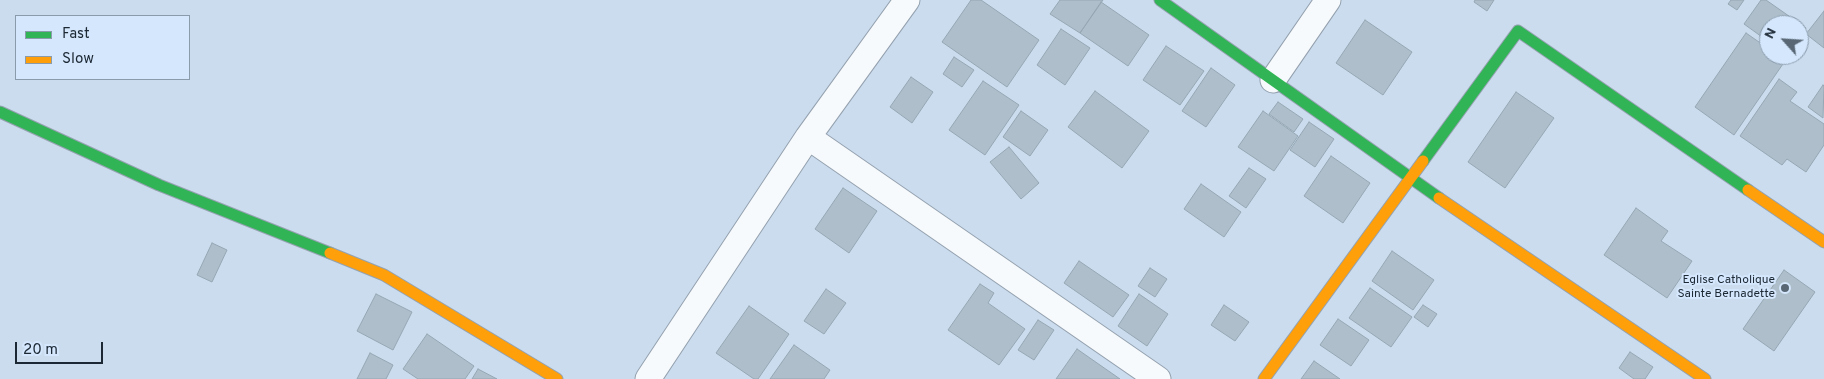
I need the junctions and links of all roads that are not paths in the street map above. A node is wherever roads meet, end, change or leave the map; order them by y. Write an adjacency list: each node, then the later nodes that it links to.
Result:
1 (907, 0): 6 (street)
2 (1160, 0): 4 (street)
3 (1328, 0): 4 (street)
4 (1273, 80): 7 (street)
5 (0, 112): 9 (street)
6 (808, 137): 10 (street); 11 (street)
7 (1410, 178): 8 (street); 12 (street); 13 (street)
8 (1824, 242)
9 (557, 379)
10 (648, 379)
11 (1158, 379)
12 (1264, 379)
13 (1705, 379)

